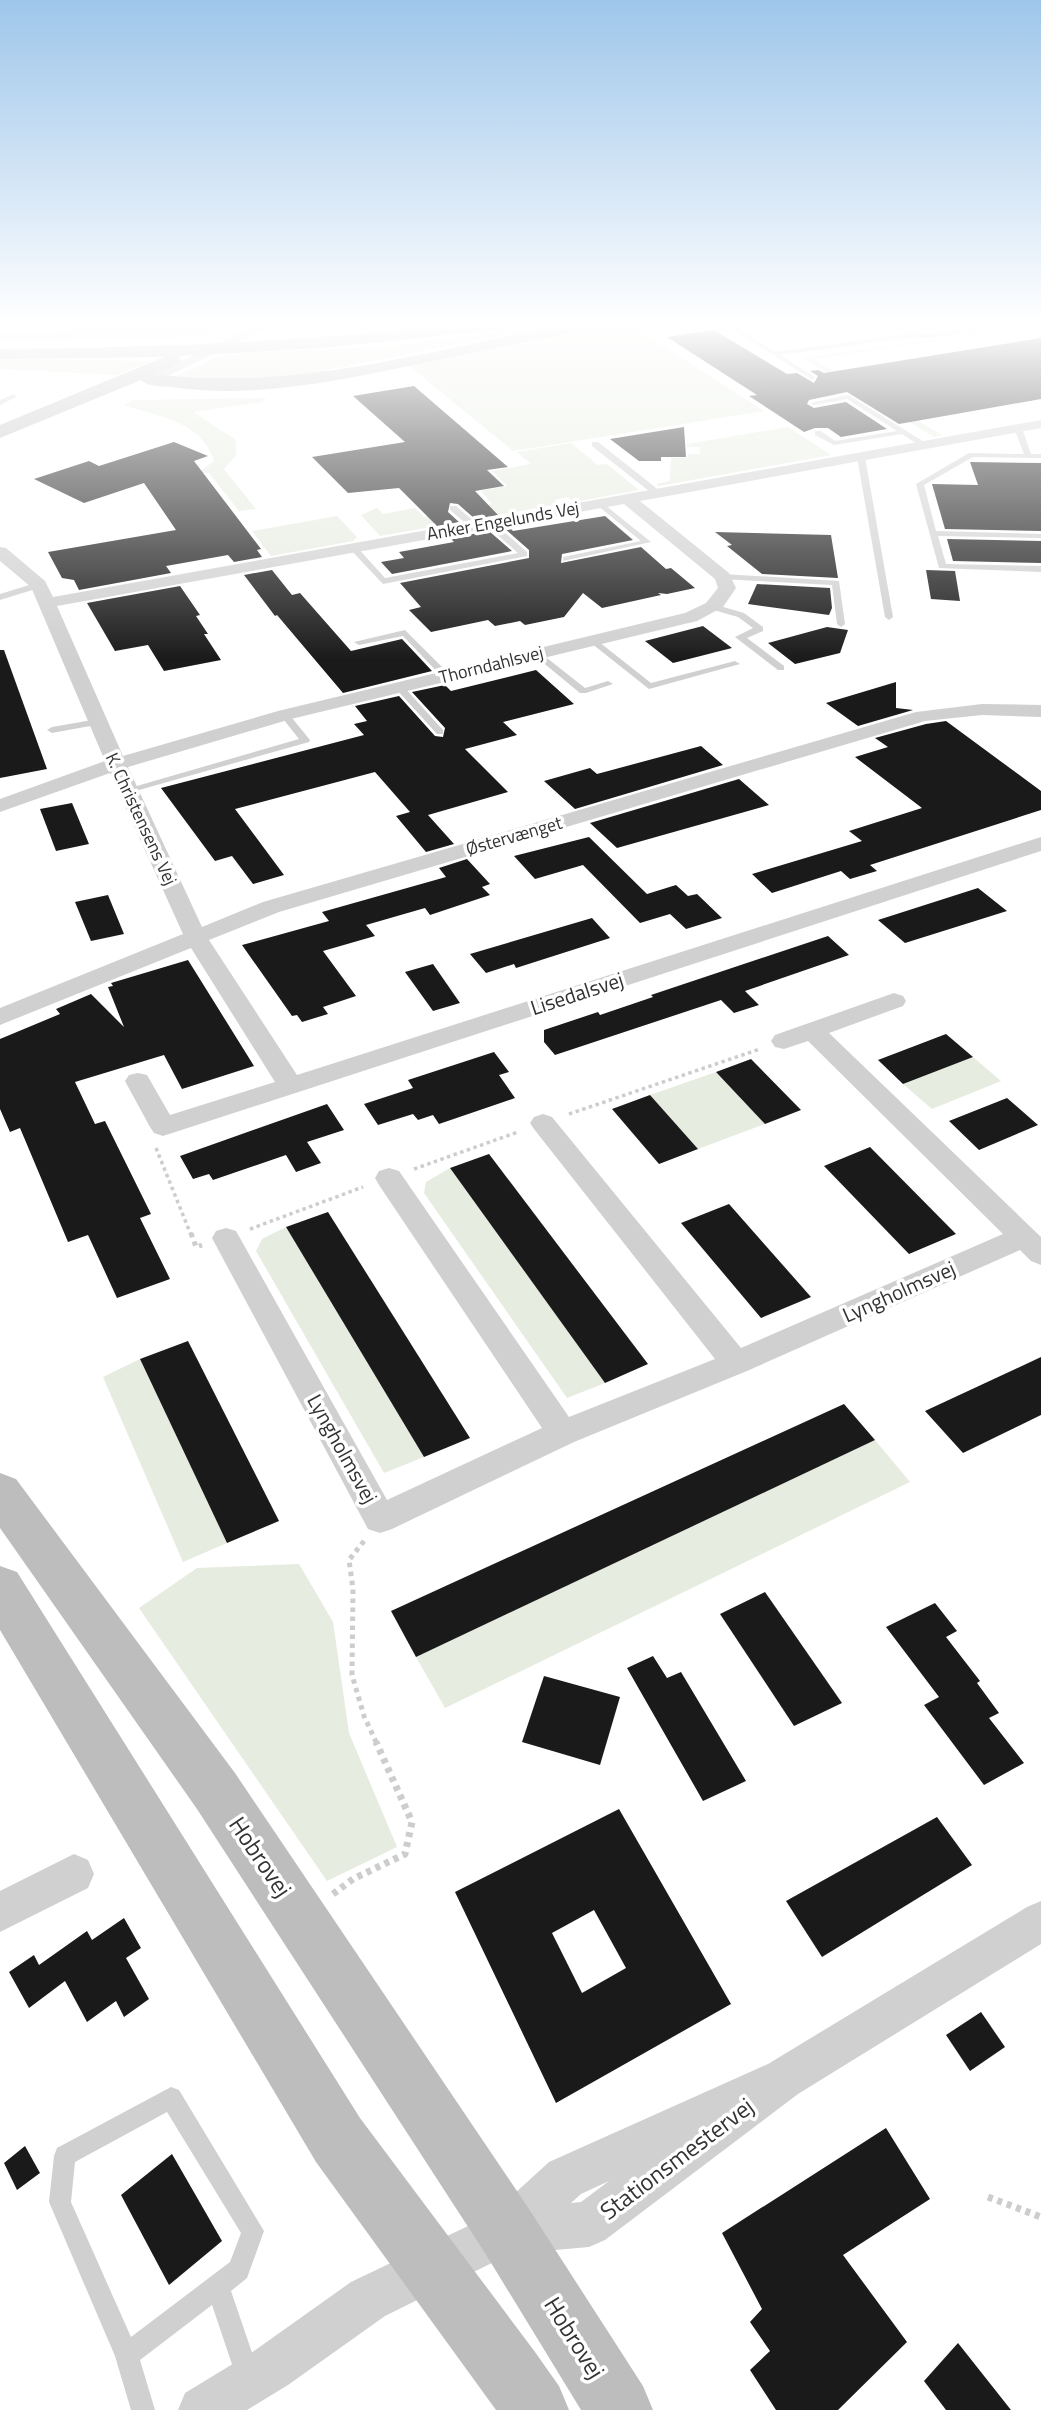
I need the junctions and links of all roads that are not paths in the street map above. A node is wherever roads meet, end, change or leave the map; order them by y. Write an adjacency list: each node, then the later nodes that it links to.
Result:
1 (27, 435): 9 (main road)
2 (822, 435): 3 (lane)
3 (881, 435)
4 (908, 435): 8 (lane)
5 (980, 435): 8 (street, Anker Engelunds Vej)
6 (1020, 435): 10 (lane)
7 (595, 444): 13 (lane)
8 (925, 445): 12 (street, Anker Engelunds Vej)
9 (0, 449)
10 (1028, 455): 11 (lane); 18 (lane)
11 (1041, 456)
12 (861, 457): 13 (street, Anker Engelunds Vej); 29 (lane)
13 (657, 493): 14 (street, Anker Engelunds Vej)
14 (628, 499): 15 (street, Anker Engelunds Vej); 24 (street)
15 (600, 503): 17 (street, Anker Engelunds Vej); 22 (lane)
16 (453, 508): 17 (lane)
17 (481, 524): 20 (street, Anker Engelunds Vej); 20 (lane)
18 (933, 533): 19 (lane); 23 (lane)
19 (1041, 536)
20 (353, 548): 27 (street, Anker Engelunds Vej)
21 (0, 552): 25 (street, K. Christensens Vej)
22 (566, 559)
23 (1041, 569)
24 (723, 578): 28 (street); 30 (lane)
25 (39, 584): 26 (lane); 27 (street, K. Christensens Vej)
26 (0, 597)
27 (47, 603): 41 (street, K. Christensens Vej)
28 (713, 607): 31 (street, Thorndahlsvej); 35 (lane)
29 (889, 617)
30 (841, 624)
31 (594, 641): 33 (street, Thorndahlsvej); 34 (lane)
32 (359, 642): 36 (lane)
33 (538, 654): 36 (street, Thorndahlsvej); 37 (lane)
34 (735, 664)
35 (781, 668)
36 (446, 676): 38 (street, Thorndahlsvej)
37 (608, 684)
38 (400, 688): 40 (street, Thorndahlsvej); 43 (lane)
39 (1041, 711): 48 (street, Østervænget)
40 (285, 715): 44 (street, Thorndahlsvej); 45 (lane)
41 (98, 722): 42 (lane); 44 (street, K. Christensens Vej)
42 (52, 730)
43 (440, 732)
44 (116, 764): 45 (street, K. Christensens Vej); 46 (street, Thorndahlsvej)
45 (128, 790): 48 (street, K. Christensens Vej)
46 (0, 806)
47 (1041, 844): 54 (street, Lisedalsvej)
48 (195, 936): 50 (street, Østervænget); 54 (street, K. Christensens Vej)
49 (894, 1001): 51 (street)
50 (0, 1017)
51 (811, 1031): 52 (street); 58 (street, Lyngholmsvej)
52 (784, 1041)
53 (138, 1081): 54 (street, Lisedalsvej)
54 (290, 1086)
55 (543, 1123): 59 (street)
56 (389, 1178): 60 (street)
57 (226, 1238): 60 (street, Lyngholmsvej)
58 (1032, 1246): 59 (street, Lyngholmsvej)
59 (736, 1363): 60 (street, Lyngholmsvej)
60 (563, 1433)
61 (0, 1492): 66 (main road, Hobrovej)
62 (0, 1587): 67 (main road)
63 (74, 1874): 64 (street)
64 (0, 1912)
65 (1038, 1928): 66 (street, Stationsmestervej)
66 (507, 2231): 67 (street); 74 (main road, Hobrovej)
67 (433, 2268): 70 (street); 73 (main road)
68 (218, 2287): 69 (lane); 69 (lane); 70 (lane)
69 (127, 2355): 71 (lane)
70 (249, 2381): 72 (street)
71 (143, 2410)
72 (202, 2410)
73 (535, 2410)
74 (619, 2410)

